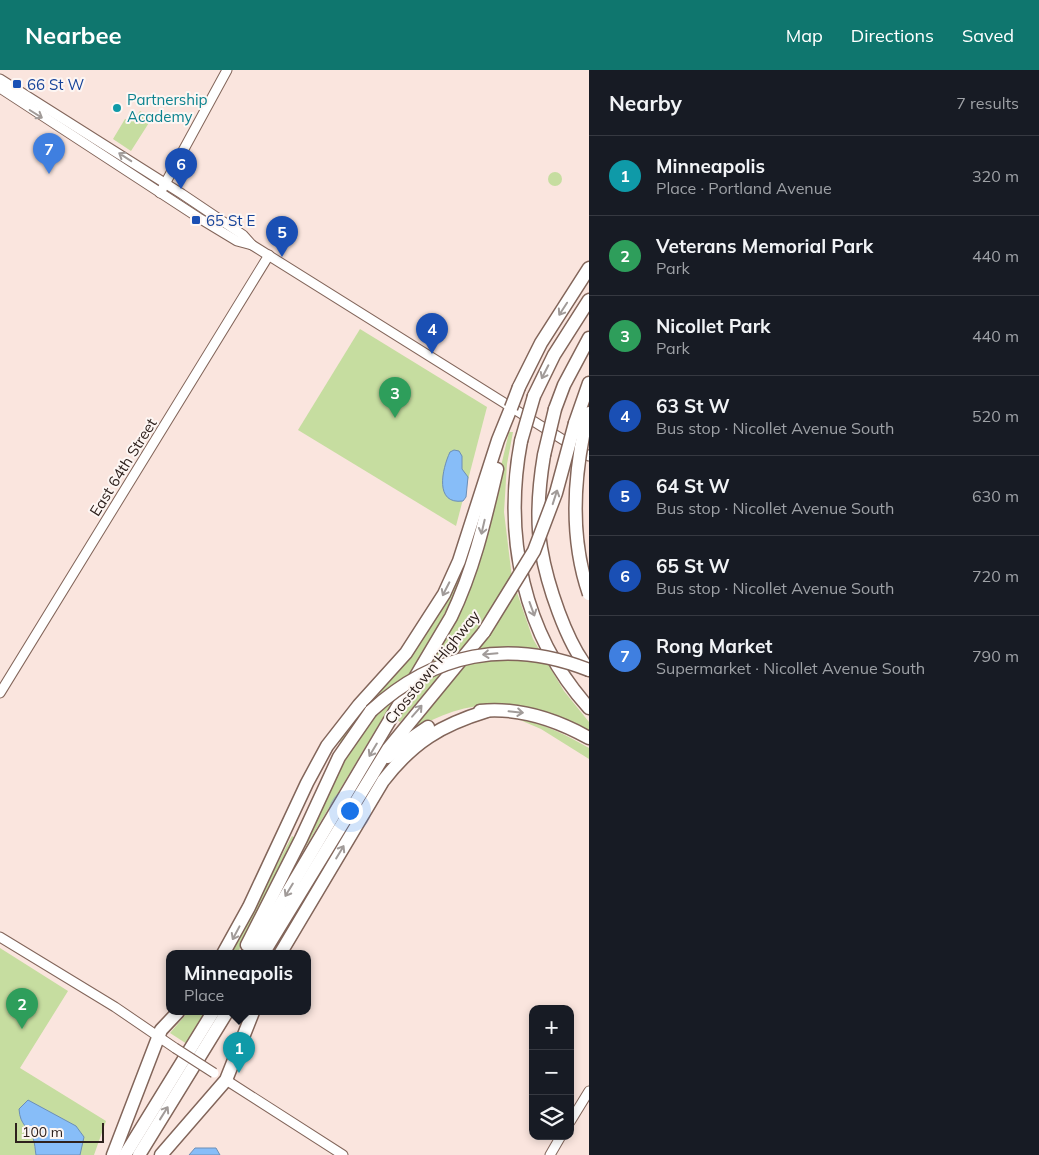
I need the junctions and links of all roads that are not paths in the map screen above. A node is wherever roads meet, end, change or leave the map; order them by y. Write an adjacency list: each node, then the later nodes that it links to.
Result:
1 (227, 70): 6 (main road)
2 (0, 79): 4 (main road)
3 (0, 88): 5 (main road, one-way to 5)
4 (57, 115): 5 (main road); 6 (main road, one-way to 4)
5 (51, 123): 7 (main road)
6 (166, 184): 7 (main road); 8 (main road)
7 (160, 192): 8 (main road)
8 (252, 245): 9 (main road)
9 (269, 255): 17 (main road); 20 (main road, East 64th Street)
10 (589, 268): 16 (highway, Crosstown Highway, one-way to 16, bridge)
11 (589, 300): 21 (highway, one-way to 21, bridge)
12 (589, 338): 19 (highway, bridge)
13 (589, 383): 15 (highway, Crosstown Highway)
14 (589, 413): 15 (highway)
15 (580, 424): 18 (highway, bridge); 25 (highway, Crosstown Highway, one-way to 15, bridge)
16 (504, 428): 26 (highway, one-way to 26); 30 (highway, Crosstown Highway, one-way to 30)
17 (589, 456)
18 (589, 594)
19 (589, 670): 22 (highway, one-way to 22, bridge)
20 (0, 693)
21 (589, 708)
22 (371, 711): 26 (highway); 29 (highway)
23 (487, 711): 24 (highway, one-way to 24); 25 (highway); 32 (highway, one-way to 23)
24 (589, 738)
25 (378, 765): 31 (highway, Crosstown Highway)
26 (263, 879): 28 (highway, one-way to 28)
27 (0, 937): 37 (main road)
28 (225, 950)
29 (244, 950)
30 (252, 950)
31 (265, 950)
32 (282, 950)
33 (175, 1015): 37 (highway)
34 (211, 1015): 43 (highway)
35 (225, 1015): 44 (highway, one-way to 35)
36 (252, 1015): 38 (highway)
37 (158, 1038): 38 (main road, bridge); 42 (highway)
38 (226, 1080): 45 (highway); 46 (main road)
39 (589, 1091): 40 (main road)
40 (574, 1115)
41 (559, 1140): 47 (main road)
42 (113, 1155)
43 (125, 1155)
44 (139, 1155)
45 (161, 1155)
46 (343, 1155)
47 (550, 1155)

